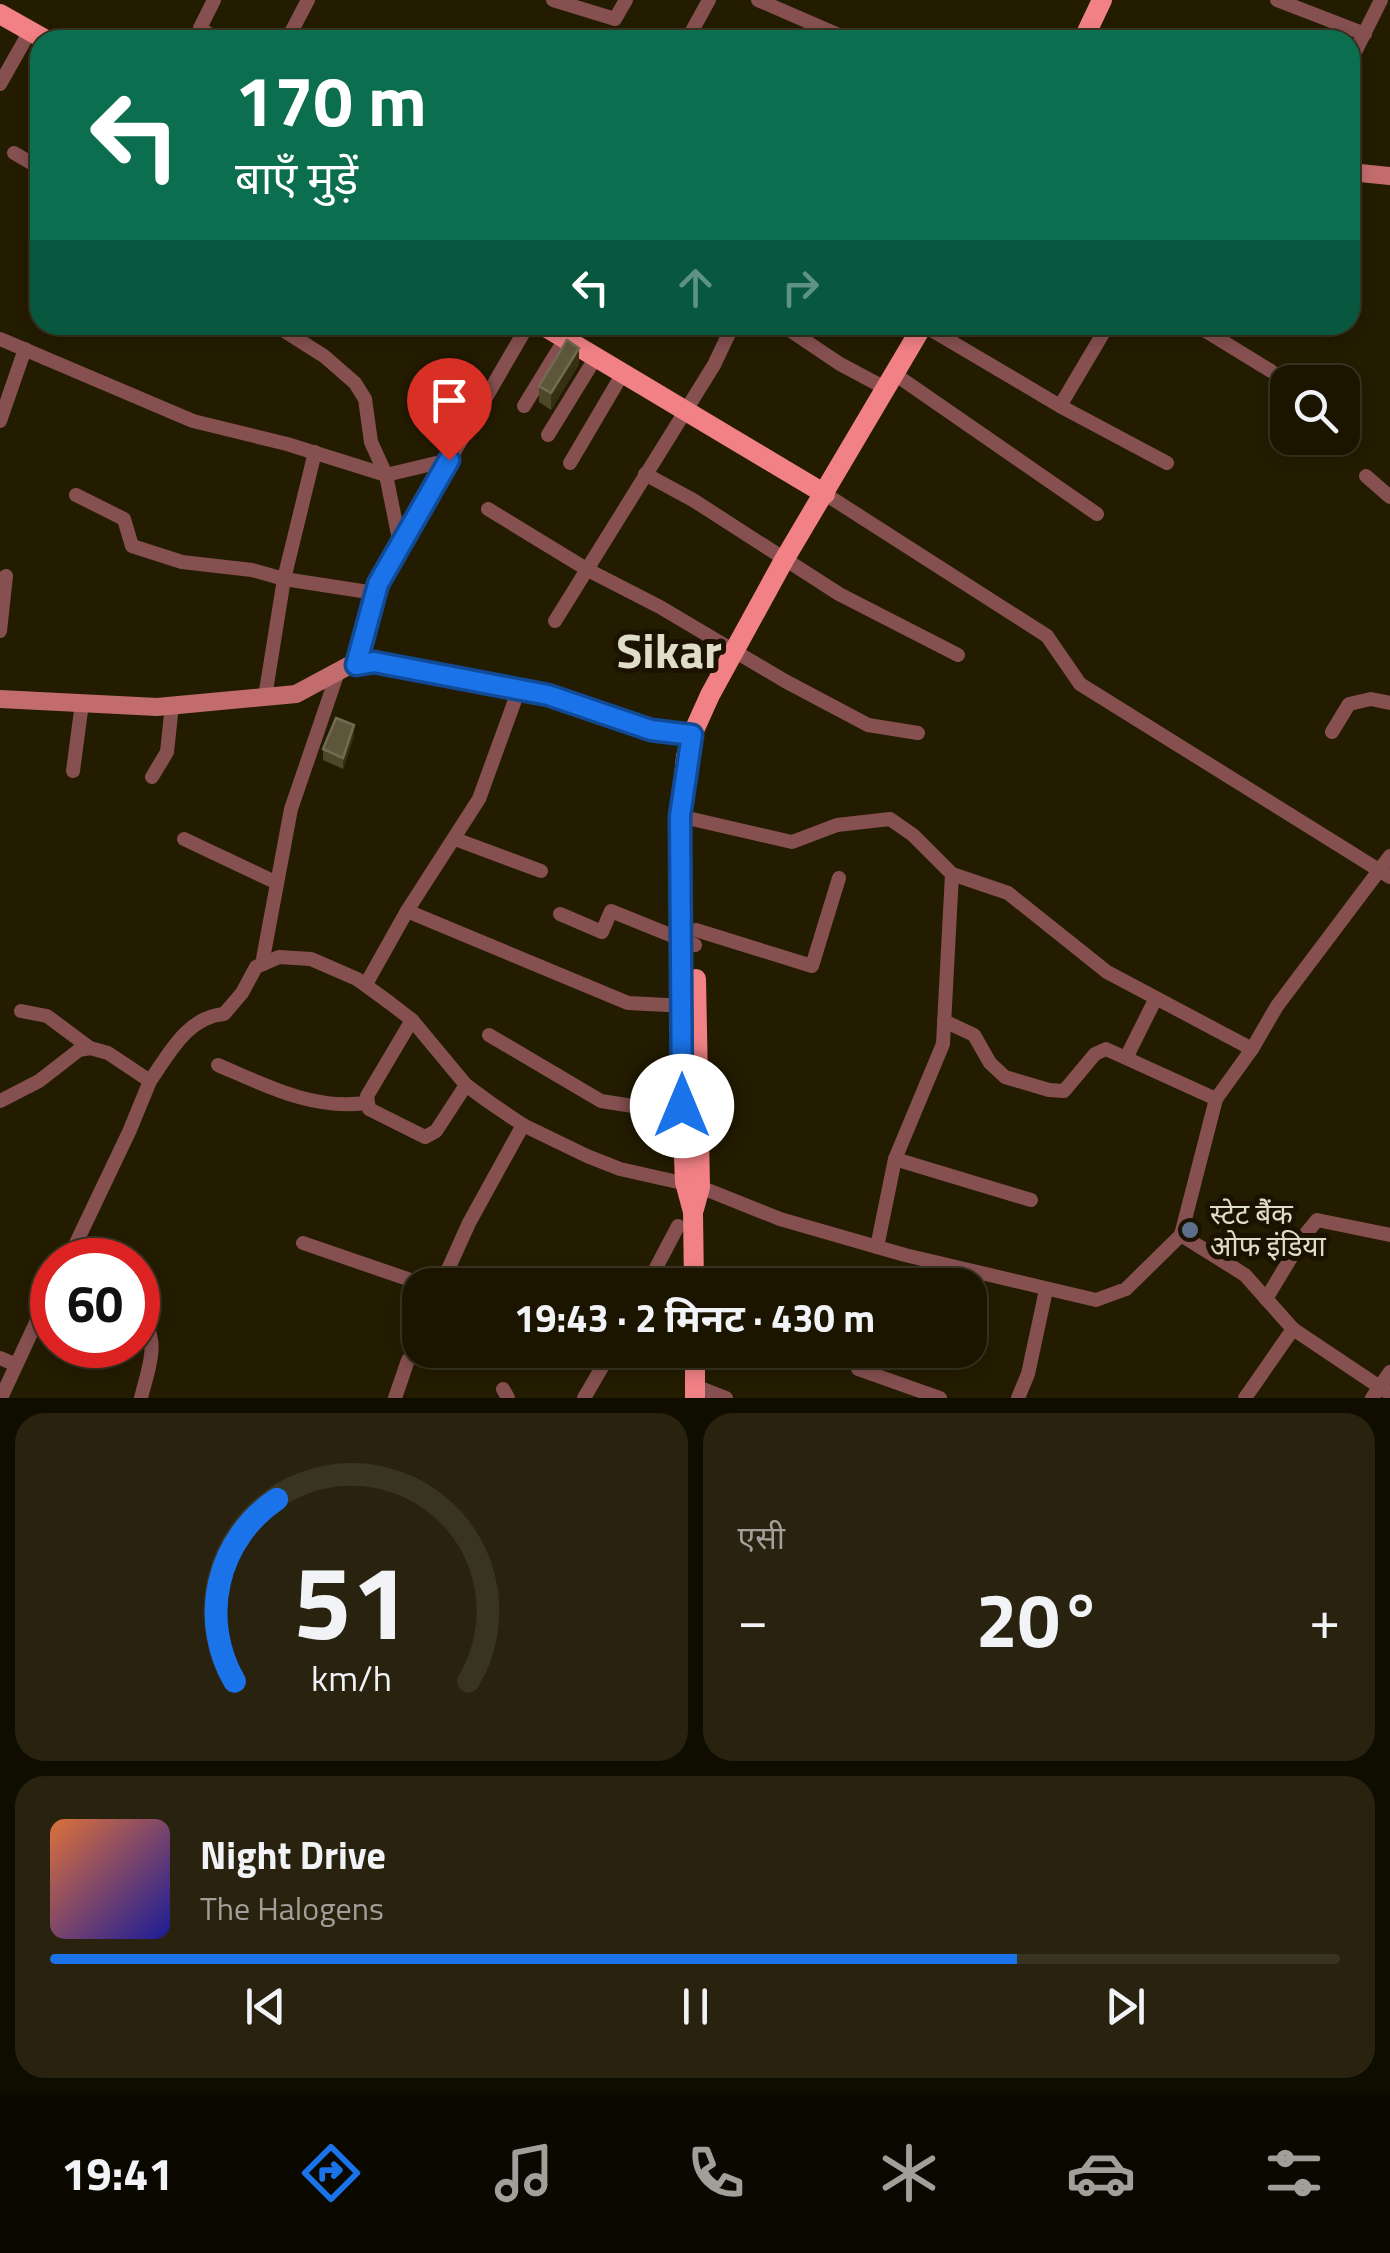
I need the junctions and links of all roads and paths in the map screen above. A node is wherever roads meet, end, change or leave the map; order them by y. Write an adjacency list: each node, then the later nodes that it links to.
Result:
1 (214, 0): 11 (street)
2 (308, 0): 12 (street)
3 (553, 0): 4 (street)
4 (626, 0)
5 (709, 0): 13 (street)
6 (758, 0): 14 (street)
7 (1102, 0): 15 (main road)
8 (1277, 0): 16 (street)
9 (1380, 0): 19 (street)
10 (0, 14): 17 (main road)
11 (203, 30)
12 (292, 30)
13 (693, 30)
14 (827, 30)
15 (1088, 30)
16 (1354, 30)
17 (30, 31)
18 (1360, 32): 19 (street)
19 (1364, 34): 20 (street)
20 (1360, 42)
21 (30, 46): 22 (street)
22 (0, 84)
23 (14, 153): 24 (street)
24 (30, 162)
25 (1360, 173): 26 (street)
26 (1390, 176)
27 (291, 335): 53 (street)
28 (522, 335): 49 (street)
29 (560, 335): 36 (main road)
30 (728, 335): 45 (street)
31 (797, 335): 42 (street)
32 (918, 335): 42 (main road)
33 (940, 335): 44 (street)
34 (1102, 335): 44 (street)
35 (1212, 335): 40 (street)
36 (565, 338): 39 (main road); 43 (street)
37 (0, 339): 38 (street)
38 (25, 350): 46 (street); 48 (street)
39 (596, 357): 41 (main road); 47 (street)
40 (1270, 371)
41 (623, 373): 45 (main road); 50 (street)
42 (892, 382): 55 (main road); 59 (street)
43 (524, 406)
44 (1060, 406): 51 (street)
45 (685, 410): 52 (street); 55 (main road)
46 (0, 421)
47 (548, 435)
48 (314, 452): 53 (street); 64 (street)
49 (449, 460): 53 (street); 60 (street)
50 (570, 463)
51 (1168, 463)
52 (645, 474): 61 (street); 62 (street)
53 (386, 476): 60 (street)
54 (1366, 476): 57 (street)
55 (826, 494): 61 (main road); 89 (street)
56 (76, 495): 64 (street)
57 (1390, 497)
58 (488, 509): 62 (street)
59 (1097, 514)
60 (400, 544): 65 (street)
61 (784, 560): 68 (main road); 69 (street)
62 (588, 570): 66 (street); 68 (street)
63 (6, 576): 67 (street)
64 (284, 579): 65 (street); 72 (street)
65 (375, 594): 70 (street)
66 (554, 621)
67 (0, 631)
68 (735, 651): 78 (street); 79 (main road)
69 (958, 655)
70 (347, 668): 71 (street); 72 (street); 91 (street)
71 (519, 689): 79 (street); 85 (street)
72 (265, 697): 76 (street)
73 (0, 699): 75 (street)
74 (1390, 702): 77 (street)
75 (82, 703): 76 (street); 80 (street)
76 (172, 705): 81 (street)
77 (1332, 732)
78 (918, 733)
79 (692, 735): 82 (main road)
80 (73, 771)
81 (152, 777)
82 (685, 778): 83 (main road); 94 (main road)
83 (692, 819): 88 (street); 94 (main road)
84 (184, 839): 91 (street)
85 (455, 839): 87 (street); 92 (street)
86 (1390, 856): 89 (street)
87 (542, 872)
88 (952, 874): 97 (street); 101 (street)
89 (1385, 874): 104 (street)
90 (838, 878): 94 (street)
91 (277, 884): 95 (street)
92 (407, 911): 96 (street); 98 (street)
93 (560, 914): 94 (street)
94 (691, 939): 98 (main road)
95 (262, 964): 96 (street); 107 (street)
96 (366, 984): 100 (street)
97 (1156, 998): 104 (street); 105 (street)
98 (690, 1007): 112 (main road)
99 (21, 1011): 103 (street)
100 (412, 1020): 108 (street); 111 (street)
101 (944, 1021): 105 (street); 114 (street)
102 (489, 1035): 112 (street)
103 (90, 1048): 107 (street); 110 (street)
104 (1252, 1049): 109 (street)
105 (1127, 1056): 109 (street)
106 (218, 1065): 111 (street)
107 (150, 1081): 120 (street)
108 (466, 1085): 111 (street); 113 (street)
109 (1216, 1099): 119 (street)
110 (0, 1101)
111 (366, 1102)
112 (690, 1106): 115 (main road)
113 (523, 1124): 115 (street); 123 (street)
114 (895, 1158): 116 (street); 122 (street)
115 (692, 1184): 117 (main road); 122 (street)
116 (1031, 1200)
117 (686, 1219): 124 (street); 125 (main road)
118 (1390, 1235): 128 (street)
119 (1181, 1236): 127 (street); 128 (street)
120 (78, 1238)
121 (303, 1243): 126 (street)
122 (878, 1247): 127 (street)
123 (448, 1268)
124 (657, 1268)
125 (692, 1268)
126 (402, 1277)
127 (1046, 1290): 145 (street)
128 (1266, 1299): 130 (street)
129 (30, 1324): 131 (street)
130 (1293, 1329): 138 (street); 146 (street)
131 (7, 1361): 139 (street)
132 (147, 1368): 140 (street)
133 (405, 1368): 141 (street)
134 (602, 1368): 142 (street)
135 (858, 1369): 144 (street)
136 (1390, 1372): 138 (street)
137 (695, 1375): 143 (street)
138 (1380, 1393)
139 (1, 1398)
140 (141, 1398)
141 (395, 1398)
142 (584, 1398)
143 (726, 1398)
144 (940, 1398)
145 (1018, 1398)
146 (1245, 1398)

